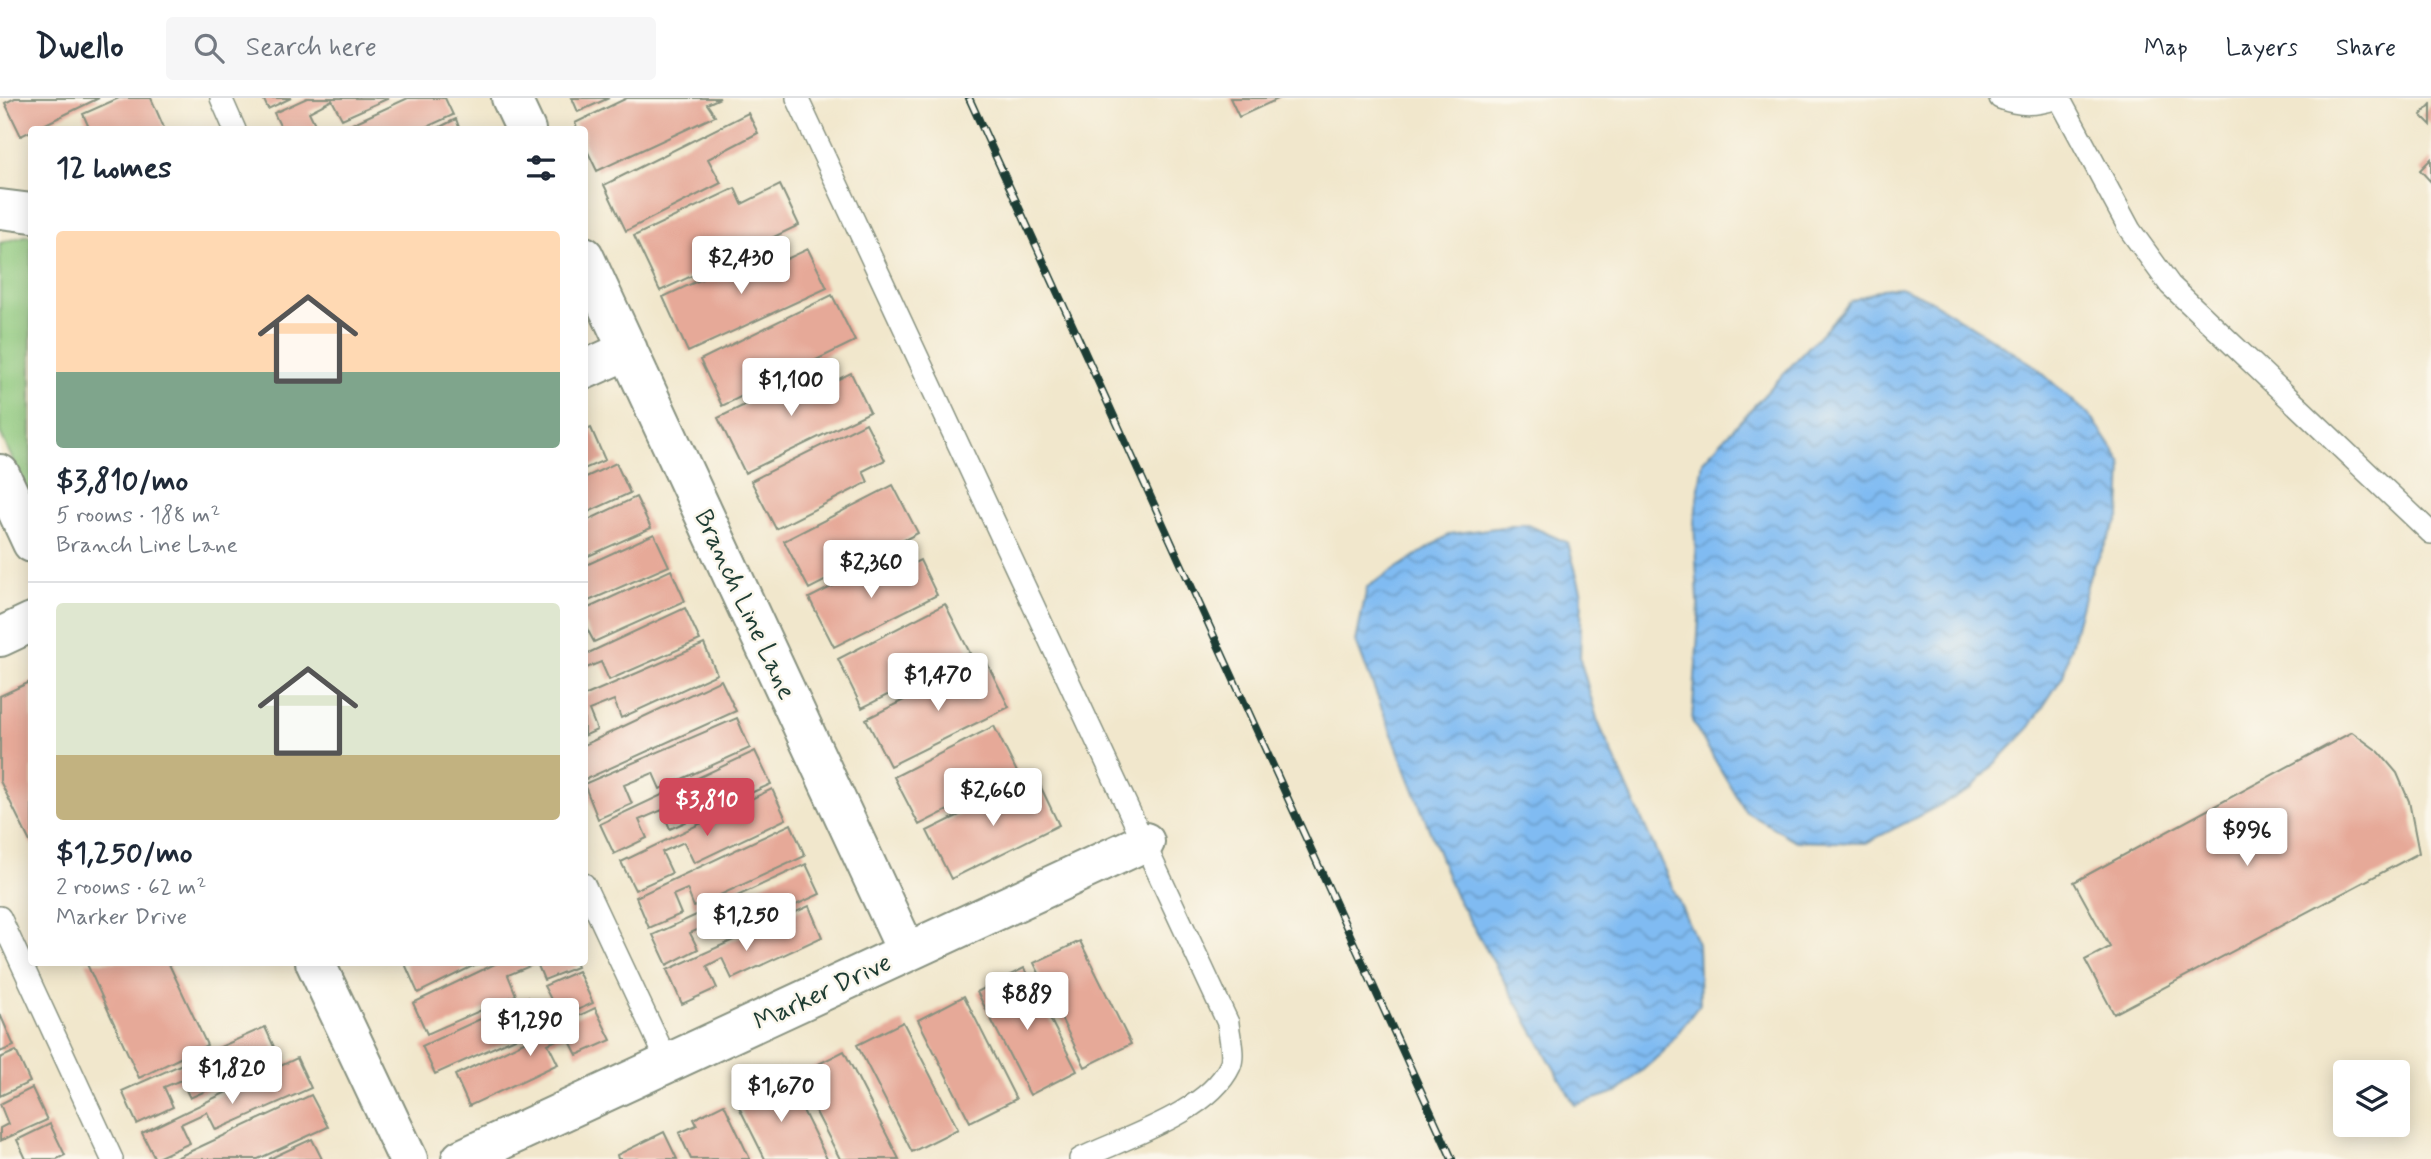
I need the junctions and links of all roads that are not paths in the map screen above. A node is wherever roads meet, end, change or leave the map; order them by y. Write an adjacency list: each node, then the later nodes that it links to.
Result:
1 (221, 98): 6 (lane)
2 (511, 98): 7 (street)
3 (797, 98): 18 (lane)
4 (2000, 98): 5 (lane)
5 (2058, 98): 14 (lane)
6 (233, 126)
7 (524, 126)
8 (0, 209): 9 (street)
9 (28, 212)
10 (588, 265): 11 (street, Branch Line Lane)
11 (628, 350): 12 (street); 21 (street, Branch Line Lane)
12 (588, 368)
13 (0, 474): 15 (street)
14 (2431, 533)
15 (28, 534)
16 (28, 624): 17 (street)
17 (0, 637)
18 (1145, 842): 21 (street, Marker Drive); 27 (lane)
19 (588, 893): 23 (lane)
20 (0, 917): 24 (lane)
21 (907, 952): 23 (street, Marker Drive)
22 (317, 966): 25 (street)
23 (668, 1063): 26 (street, Marker Drive)
24 (112, 1159)
25 (408, 1159)
26 (461, 1159)
27 (1080, 1159)

